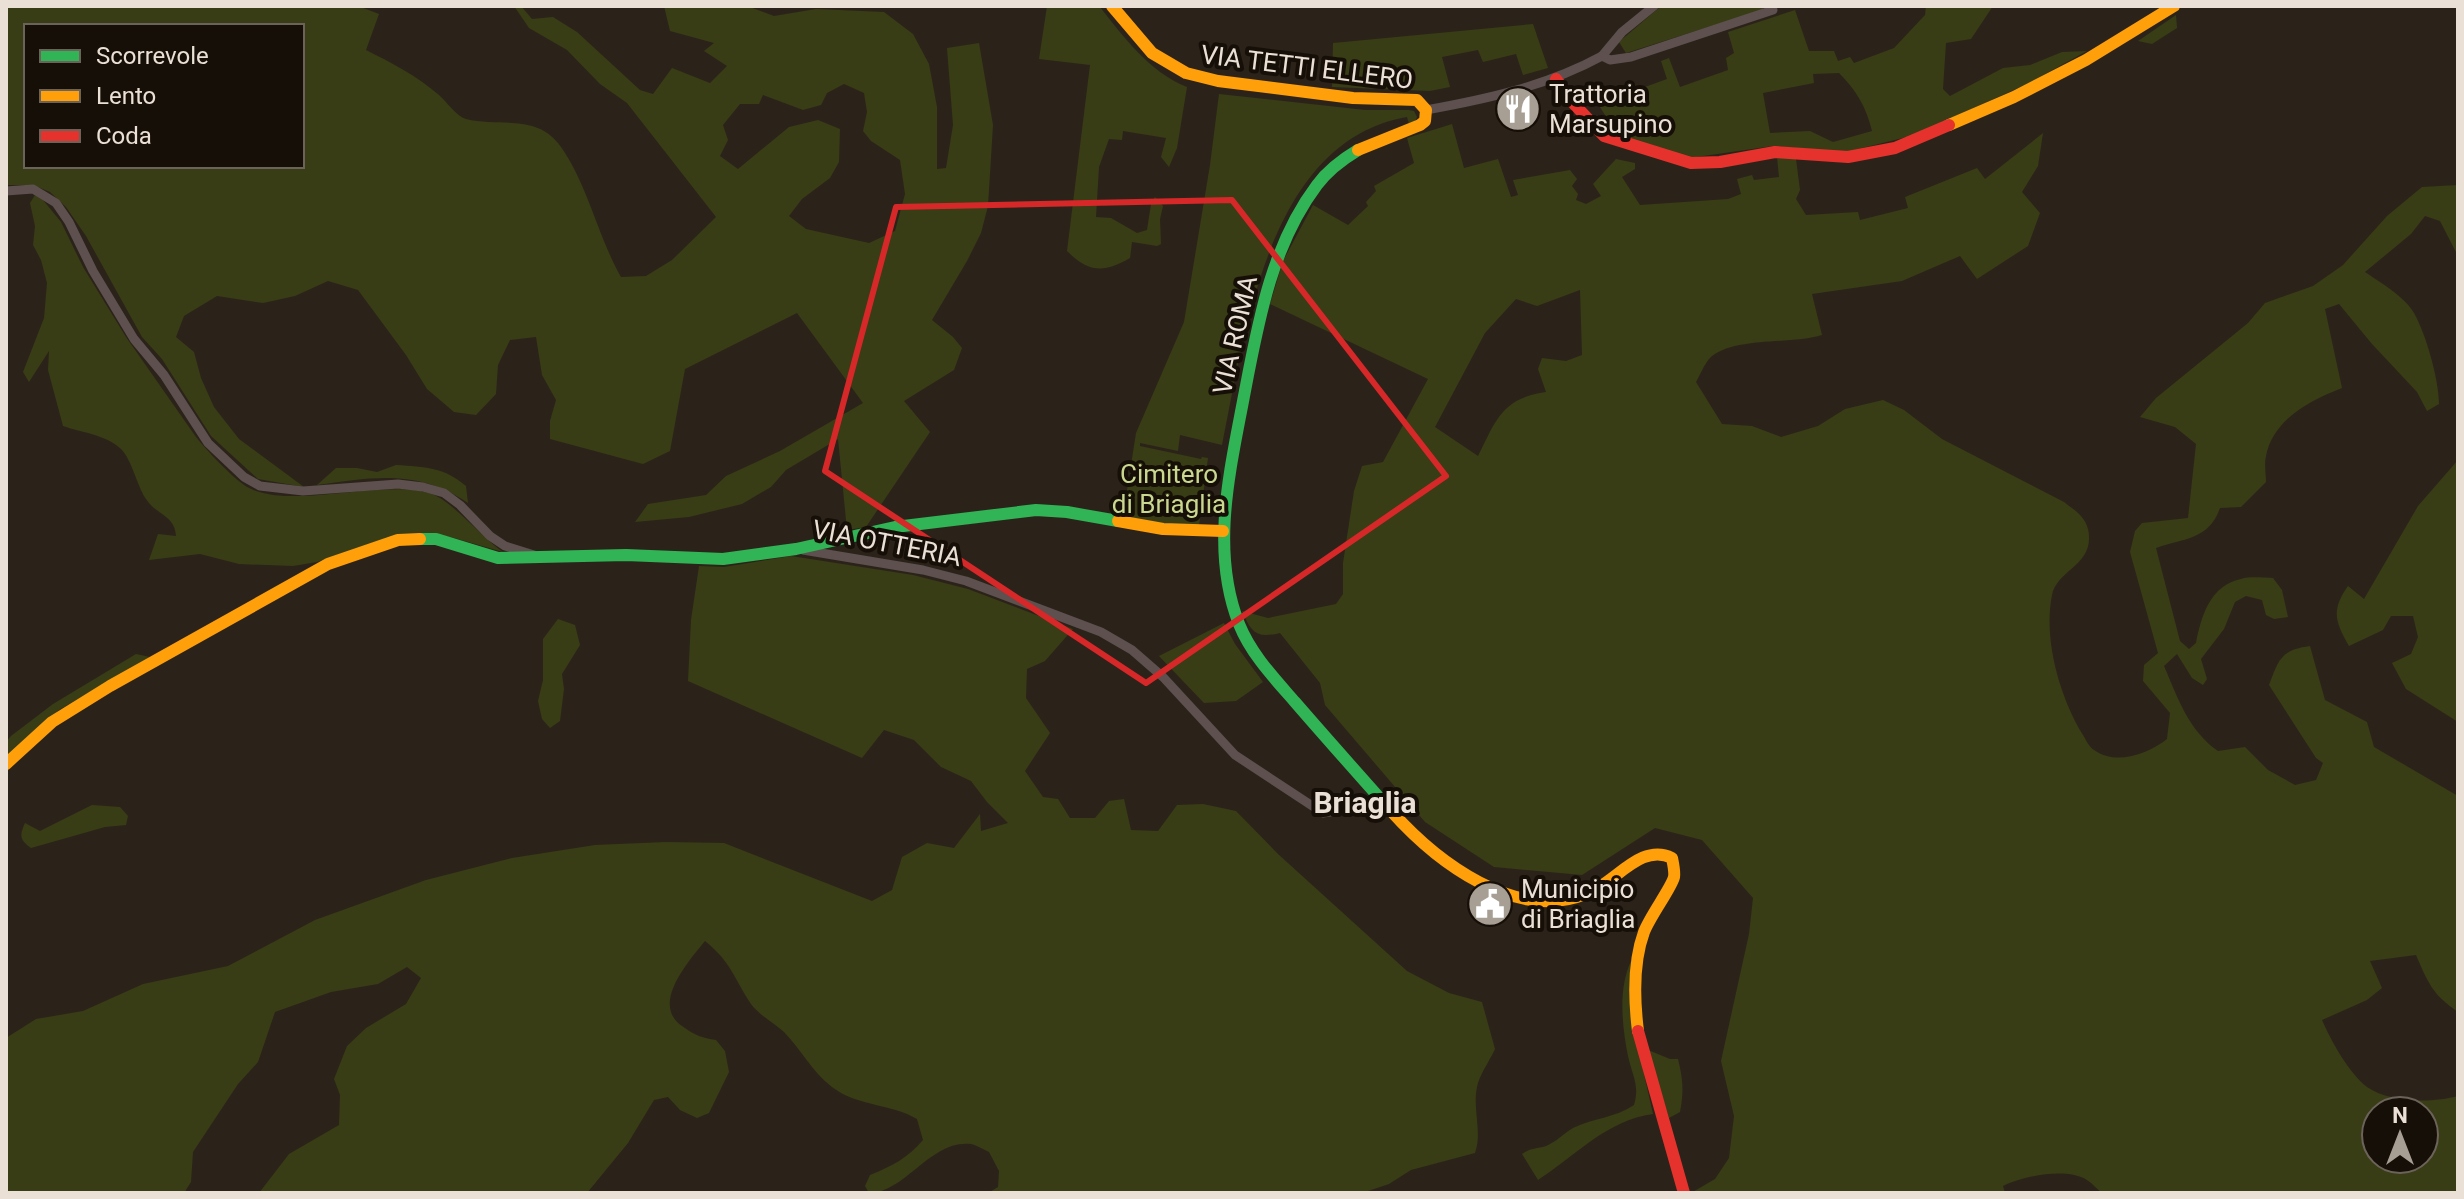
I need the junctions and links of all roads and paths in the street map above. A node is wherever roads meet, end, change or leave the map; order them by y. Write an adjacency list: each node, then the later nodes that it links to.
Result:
1 (1112, 6): 7 (street, VIA TETTI ELLERO)
2 (1654, 6): 5 (street)
3 (2174, 6): 6 (street)
4 (1772, 8): 5 (street, VIA ROMA)
5 (1602, 56): 6 (street, VIA ROMA)
6 (1556, 79): 7 (street, VIA ROMA)
7 (1426, 110): 9 (street, VIA ROMA)
8 (6, 191): 11 (street)
9 (1223, 531): 10 (street, VIA OTTERIA); 13 (street, VIA ROMA)
10 (796, 549): 11 (street); 13 (street, VIA OTTERIA)
11 (549, 559): 12 (street)
12 (6, 764)
13 (1385, 804): 14 (street, VIA ROMA)
14 (1681, 1191)

